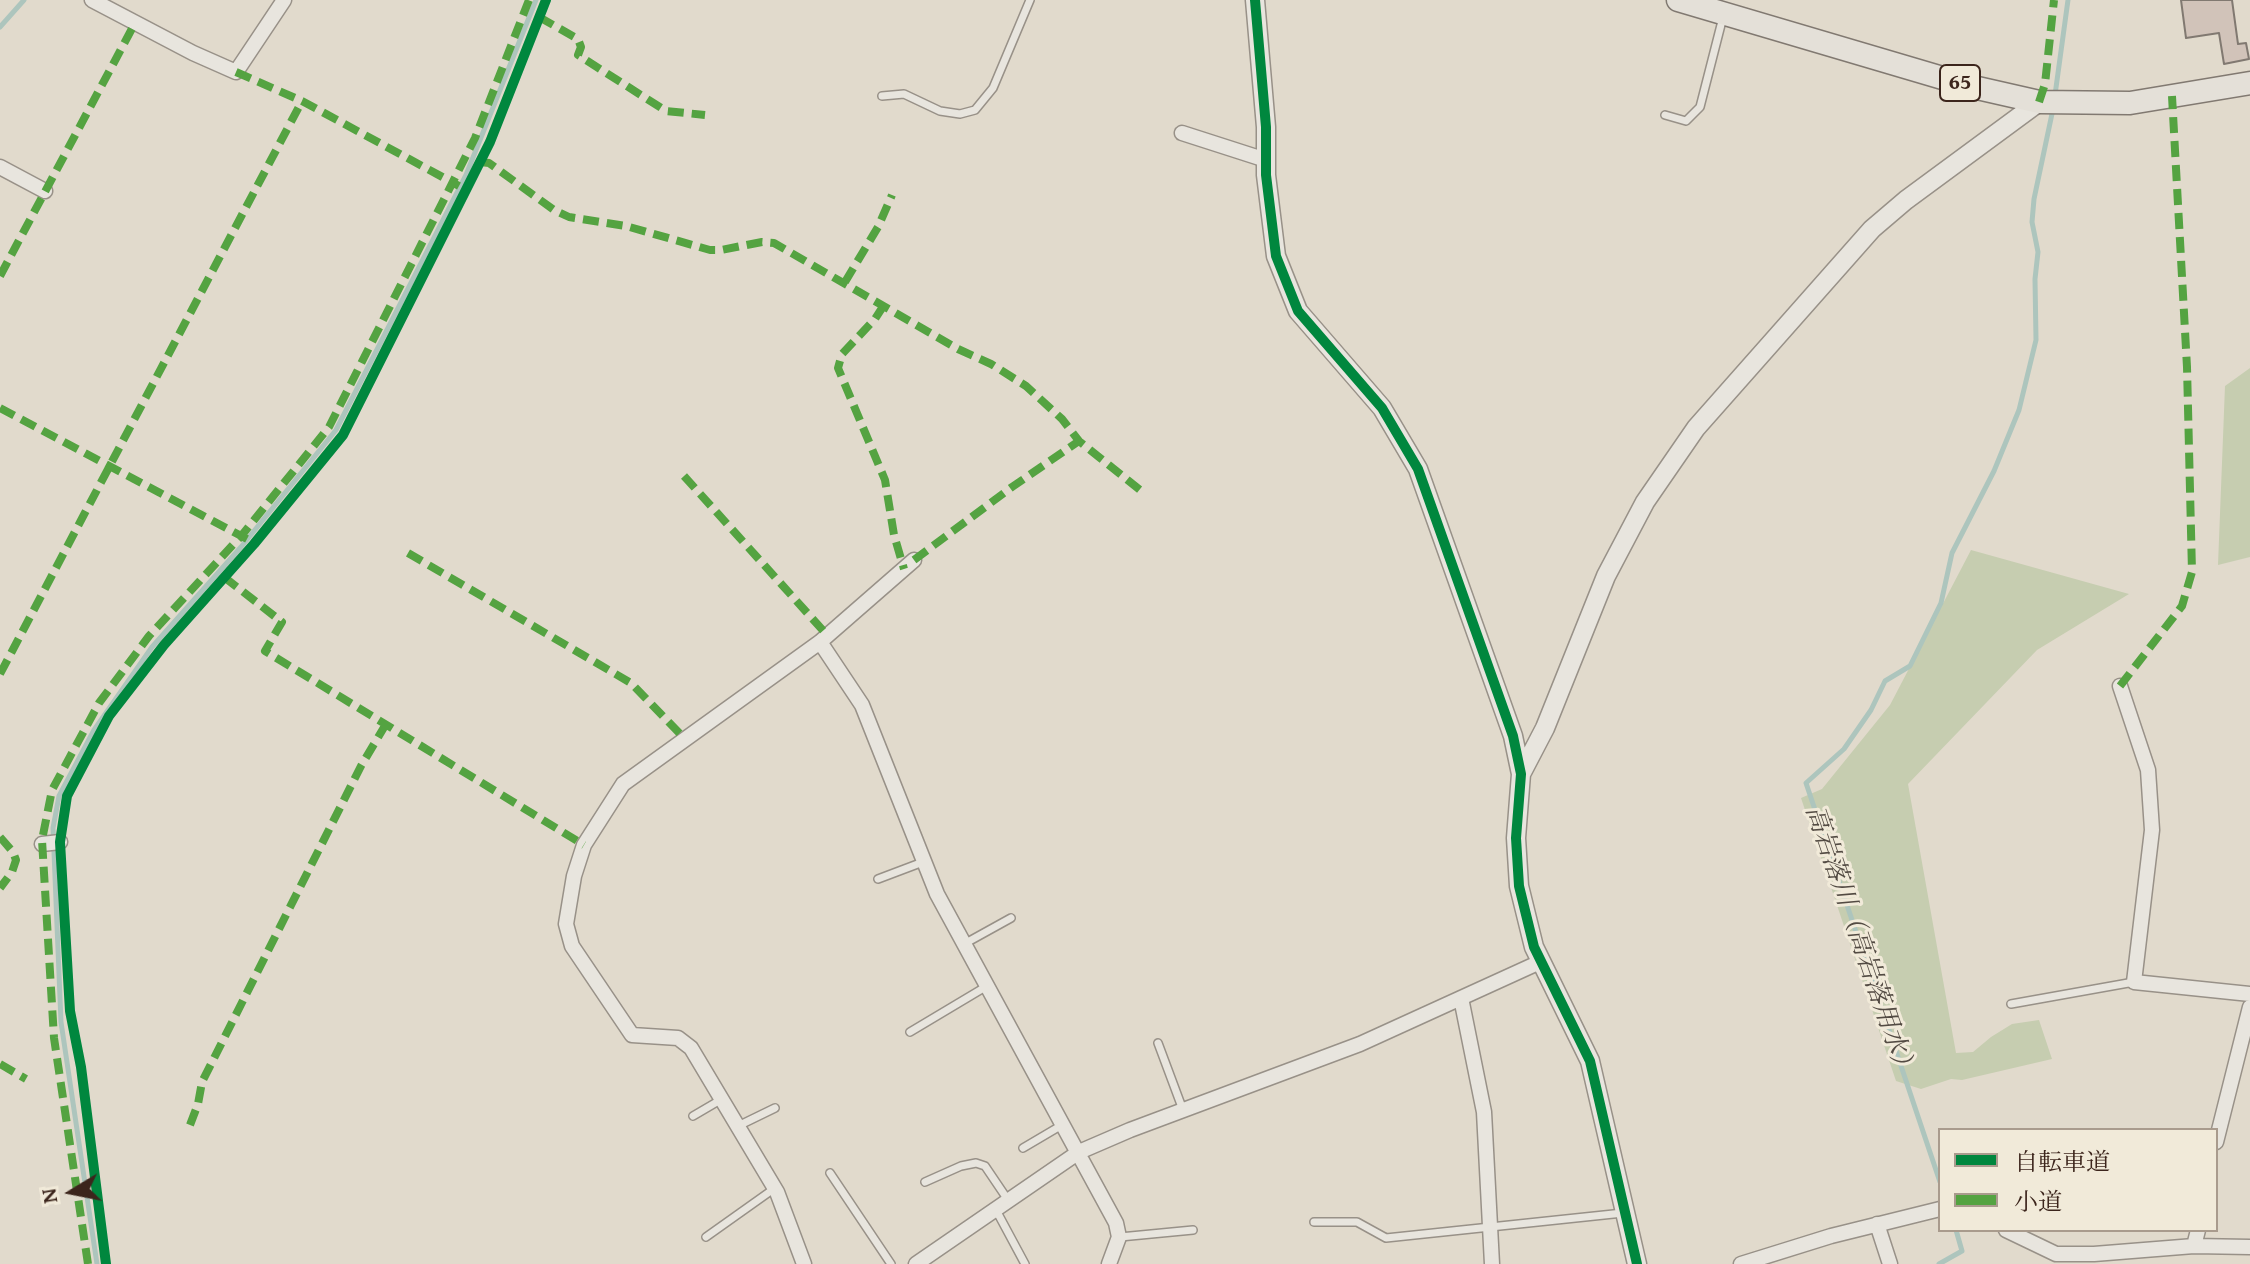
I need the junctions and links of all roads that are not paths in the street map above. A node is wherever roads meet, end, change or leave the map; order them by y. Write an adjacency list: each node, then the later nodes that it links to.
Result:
1 (92, 0): 2 (street)
2 (284, 0)
3 (1030, 0): 8 (lane)
4 (1255, 0): 12 (street)
5 (1678, 0): 6 (main road, 65)
6 (1736, 15): 9 (main road, 65); 10 (lane)
7 (2250, 83): 9 (main road, 65)
8 (882, 96)
9 (2039, 102): 18 (street)
10 (1665, 115)
11 (1182, 133): 12 (street)
12 (1266, 160): 18 (street)
13 (0, 167): 14 (street)
14 (45, 191)
15 (914, 560): 16 (street)
16 (820, 642): 21 (street); 35 (street)
17 (2120, 686): 26 (street)
18 (1521, 774): 25 (street)
19 (60, 842): 20 (street)
20 (42, 844)
21 (923, 862): 22 (lane); 24 (street)
22 (878, 879)
23 (1011, 918): 24 (lane)
24 (964, 944): 27 (street)
25 (1540, 962): 29 (street); 49 (street)
26 (2134, 982): 28 (street); 30 (lane)
27 (988, 986): 33 (lane); 39 (street)
28 (2250, 994)
29 (1461, 998): 37 (street); 52 (street)
30 (2011, 1004)
31 (2250, 1007): 32 (street)
32 (2248, 1027): 41 (street)
33 (910, 1032)
34 (1158, 1043): 37 (lane)
35 (723, 1099): 38 (lane); 40 (street)
36 (775, 1108): 40 (lane)
37 (1183, 1110): 43 (street)
38 (693, 1116)
39 (1063, 1124): 42 (lane); 43 (street)
40 (738, 1126): 46 (street)
41 (2218, 1135)
42 (1023, 1148)
43 (1079, 1152): 47 (street); 57 (street)
44 (830, 1173): 63 (lane)
45 (925, 1182): 47 (lane)
46 (775, 1188): 56 (lane); 62 (street)
47 (1002, 1205): 60 (street); 65 (lane)
48 (1938, 1209): 51 (street)
49 (1625, 1213): 52 (lane); 68 (street)
50 (1314, 1222): 52 (lane)
51 (1877, 1224): 69 (street); 70 (street)
52 (1490, 1229): 67 (street)
53 (1193, 1230): 57 (lane)
54 (2009, 1232): 61 (street)
55 (2198, 1232): 58 (street)
56 (706, 1237)
57 (1119, 1237): 66 (street)
58 (2194, 1246): 59 (street); 61 (street)
59 (2250, 1247)
60 (938, 1258): 64 (street)
61 (2056, 1259)
62 (804, 1264)
63 (891, 1264)
64 (916, 1264)
65 (1025, 1264)
66 (1109, 1264)
67 (1492, 1264)
68 (1637, 1264)
69 (1741, 1264)
70 (1890, 1264)

